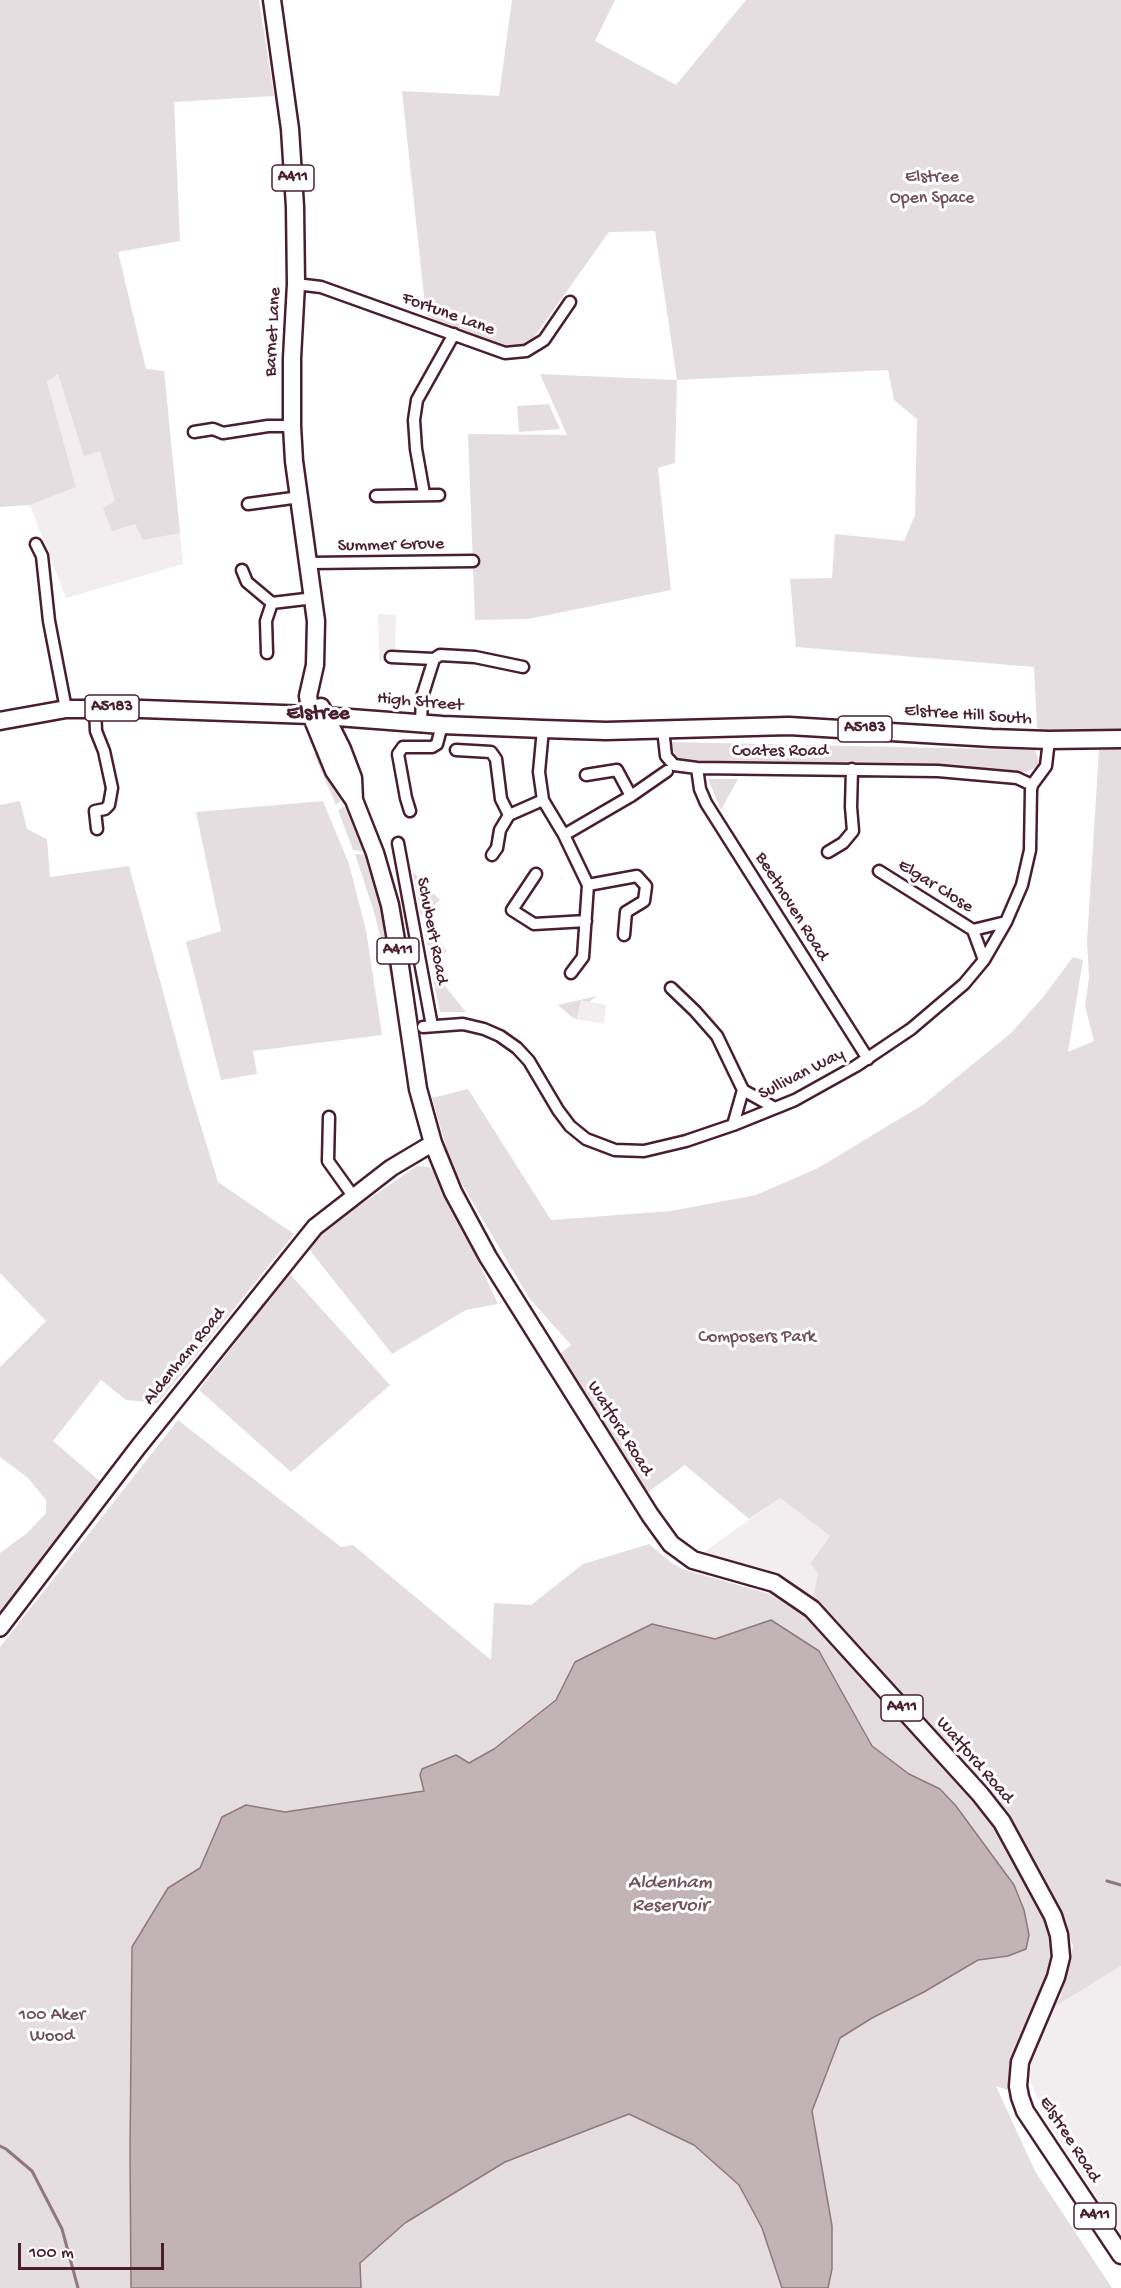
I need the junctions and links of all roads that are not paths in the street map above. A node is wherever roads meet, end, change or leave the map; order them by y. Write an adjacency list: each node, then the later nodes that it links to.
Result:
1 (272, 0): 2 (main road, Barnet Lane / A411)
2 (296, 284): 4 (street, Fortune Lane); 5 (main road, Barnet Lane / A411)
3 (570, 302): 4 (street, Fortune Lane)
4 (454, 334): 7 (street)
5 (292, 426): 6 (street); 10 (main road, Barnet Lane / A411)
6 (194, 432)
7 (424, 494): 8 (street); 9 (street)
8 (439, 495)
9 (376, 496)
10 (300, 497): 11 (street); 14 (main road, Barnet Lane / A411)
11 (248, 504)
12 (36, 544): 23 (street)
13 (473, 561): 14 (street, Summer Grove)
14 (310, 563): 16 (main road, Barnet Lane / A411)
15 (242, 570): 17 (street)
16 (314, 598): 17 (street); 25 (main road, Barnet Lane / A411)
17 (272, 603): 18 (street)
18 (267, 653)
19 (391, 657): 20 (street)
20 (437, 657): 21 (street); 28 (street)
21 (523, 667)
22 (96, 708): 23 (main road, High Street / A5183); 24 (main road, High Street / A5183); 48 (street)
23 (66, 709): 27 (main road, High Street / A5183)
24 (292, 714): 25 (main road, High Street / A5183); 39 (main road)
25 (318, 715): 26 (main road, High Street / A5183); 35 (main road, Watford Road); 39 (main road, Watford Road)
26 (362, 717): 28 (main road, High Street / A5183); 35 (main road)
27 (0, 721)
28 (422, 723): 29 (main road, High Street / A5183)
29 (442, 725): 30 (main road, High Street / A5183); 46 (street)
30 (543, 729): 32 (main road, High Street / A5183); 45 (street)
31 (663, 729): 32 (main road, Elstree Hill South / A5183); 34 (main road, Elstree Hill South / A5183); 37 (street, Coates Road)
32 (633, 730)
33 (1121, 739): 34 (main road, Elstree Hill South / A5183)
34 (1049, 740): 42 (street, Sullivan Way)
35 (342, 749): 44 (main road, Watford Road)
36 (456, 750): 47 (street)
37 (697, 768): 38 (street, Coates Road); 64 (street, Beethoven Road)
38 (852, 769): 42 (street, Coates Road); 51 (street)
39 (334, 771): 44 (main road, Watford Road)
40 (667, 771): 43 (street)
41 (586, 775): 43 (street)
42 (1032, 785): 57 (street, Sullivan Way)
43 (631, 796): 49 (street)
44 (354, 800): 69 (main road, Watford Road / A411)
45 (543, 800): 47 (street); 49 (street)
46 (410, 811)
47 (509, 815): 52 (street)
48 (97, 829)
49 (564, 835): 55 (street)
50 (399, 843): 63 (street, Schubert Road)
51 (828, 852)
52 (492, 855)
53 (879, 871): 58 (street, Elgar Close)
54 (536, 874): 56 (street)
55 (588, 885): 56 (street); 59 (street)
56 (586, 921): 61 (street)
57 (1006, 922): 58 (street, Elgar Close); 60 (street, Sullivan Way)
58 (973, 930): 60 (street, Elgar Close)
59 (624, 935)
60 (984, 960): 64 (street, Sullivan Way)
61 (571, 973)
62 (671, 988): 65 (street)
63 (427, 1027): 68 (street, Sullivan Way)
64 (868, 1059): 66 (street, Sullivan Way)
65 (743, 1090): 66 (street); 68 (street)
66 (775, 1108): 68 (street, Sullivan Way)
67 (329, 1117): 70 (street)
68 (733, 1125)
69 (433, 1143): 70 (street, Aldenham Road); 72 (main road, Watford Road / A411)
70 (353, 1196): 71 (street, Aldenham Road)
71 (0, 1628)
72 (1059, 1935): 73 (main road, Elstree Road / A411)
73 (1121, 2255)

